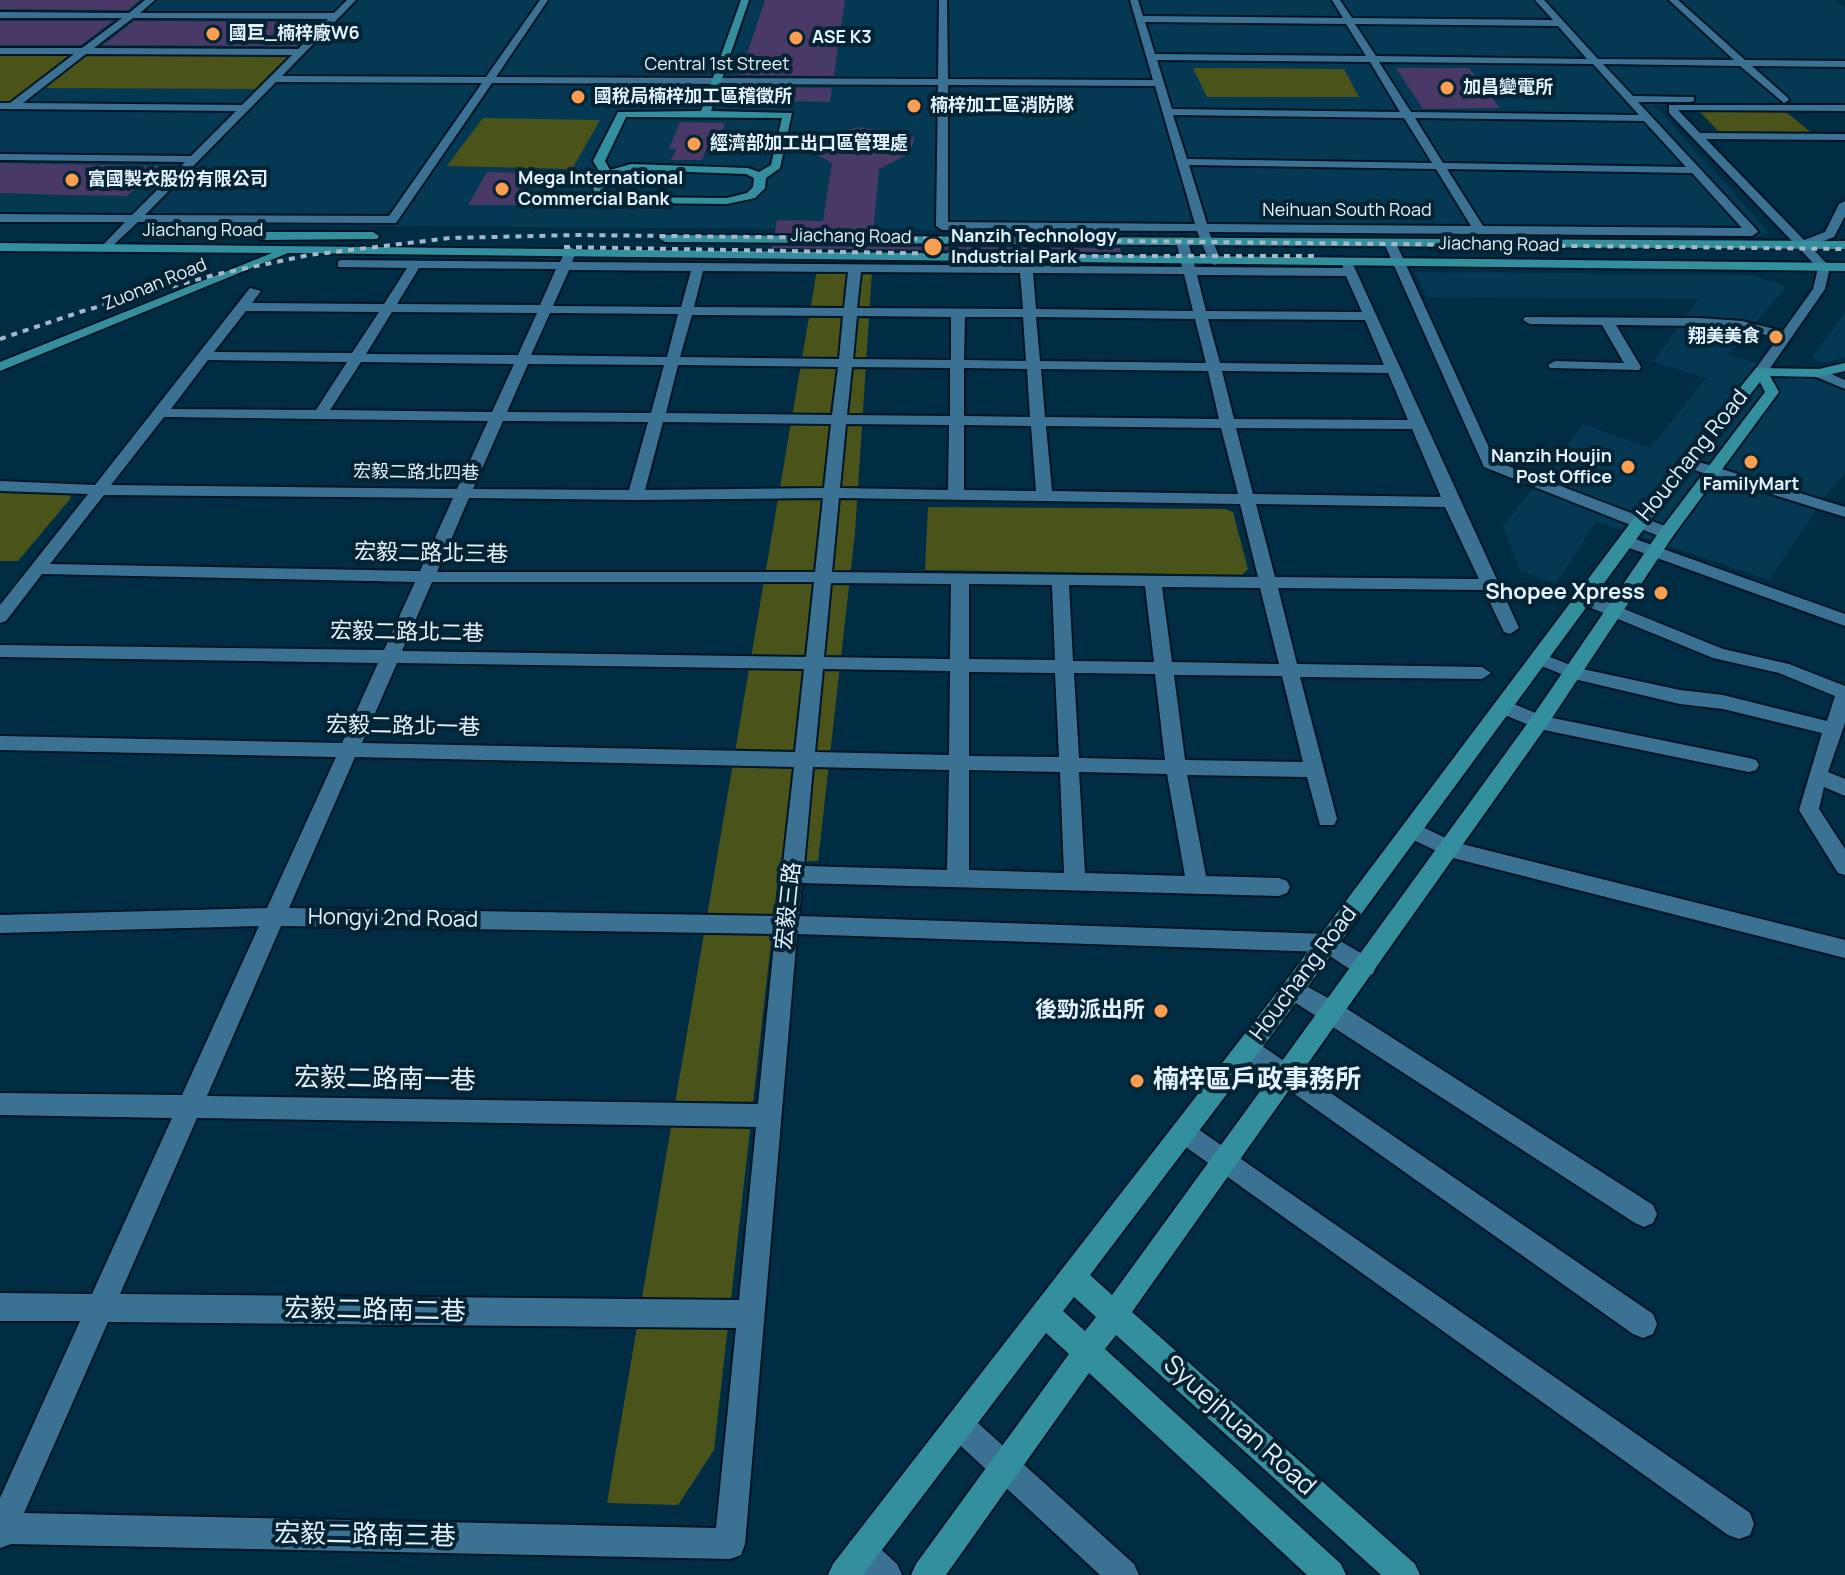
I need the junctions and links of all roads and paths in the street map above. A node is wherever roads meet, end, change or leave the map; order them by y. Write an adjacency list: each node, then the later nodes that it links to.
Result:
1 (151, 0): 11 (street)
2 (352, 0): 12 (street)
3 (544, 0): 25 (street)
4 (745, 0): 26 (street)
5 (943, 0): 27 (street)
6 (1134, 0): 13 (street)
7 (1336, 0): 14 (street)
8 (1539, 0): 15 (street)
9 (1673, 0): 22 (street)
10 (0, 15): 11 (street)
11 (131, 15): 12 (street); 17 (street)
12 (336, 16): 18 (street)
13 (1140, 19): 14 (street); 19 (street)
14 (1349, 21): 15 (street); 20 (street)
15 (1560, 23): 21 (street)
16 (0, 51): 17 (street)
17 (84, 51): 18 (street); 32 (street)
18 (300, 52): 24 (street)
19 (1151, 57): 20 (street); 28 (street)
20 (1372, 59): 21 (street); 38 (street)
21 (1595, 61): 22 (street); 29 (street)
22 (1743, 63): 23 (street); 31 (street)
23 (1845, 64)
24 (274, 79): 25 (street, Central 1st Street); 33 (street)
25 (489, 80): 26 (street, Central 1st Street); 57 (street)
26 (716, 81): 27 (street, Central 1st Street); 36 (street)
27 (943, 83): 28 (street, Central 1st Street); 58 (street, Neihuan South Road)
28 (1159, 83): 35 (street)
29 (1630, 99): 31 (street); 40 (street)
30 (1845, 100): 31 (street)
31 (1788, 104): 34 (street); 39 (street); 42 (street)
32 (6, 106): 33 (street); 37 (street)
33 (245, 108): 47 (street)
34 (1845, 108)
35 (1168, 112): 38 (street); 48 (street)
36 (705, 114): 51 (street); 52 (street)
37 (0, 116)
38 (1408, 116): 40 (street); 49 (street)
39 (1803, 117)
40 (1648, 118): 50 (street)
41 (1814, 127): 43 (street)
42 (1697, 136): 43 (street); 68 (street)
43 (1824, 137): 44 (street); 45 (street)
44 (1845, 137)
45 (1835, 147)
46 (0, 157): 47 (street)
47 (194, 159): 57 (street)
48 (1183, 162): 49 (street); 58 (street)
49 (1440, 167): 50 (street); 59 (street)
50 (1695, 170): 59 (street, Neihuan South Road)
51 (607, 174): 52 (street); 53 (street)
52 (760, 177): 53 (street)
53 (671, 201): 55 (street)
54 (1845, 204): 68 (street)
55 (668, 214)
56 (0, 218): 57 (street)
57 (135, 219): 62 (street)
58 (1202, 228): 59 (street, Neihuan South Road); 65 (street)
59 (1479, 230)
60 (663, 233): 63 (street, Jiachang Road); 64 (street, Jiachang Road); 73 (street)
61 (0, 234): 62 (street, Jiachang Road)
62 (119, 235): 66 (street, Jiachang Road); 71 (street)
63 (323, 236): 66 (street, Zuonan Road)
64 (1182, 241): 65 (street, Jiachang Road); 79 (street)
65 (1206, 242): 67 (street, Jiachang Road); 75 (street)
66 (291, 243): 72 (street, Zuonan Road); 74 (street, Jiachang Road); 108 (street, Zuonan Road)
67 (1390, 243): 68 (street, Jiachang Road); 76 (street)
68 (1802, 245): 69 (street, Jiachang Road); 82 (street)
69 (1845, 245)
70 (0, 247): 71 (street, Jiachang Road)
71 (106, 248): 72 (street, Jiachang Road)
72 (260, 249): 99 (street, Zuonan Road)
73 (658, 252): 74 (street, Jiachang Road); 79 (street, Jiachang Road)
74 (568, 259): 78 (street); 80 (street); 89 (street)
75 (1215, 261): 79 (street, Jiachang Road); 81 (street, Jiachang Road)
76 (1400, 262): 81 (street, Jiachang Road); 82 (street, Jiachang Road); 136 (street)
77 (342, 264): 78 (street)
78 (415, 265): 88 (street)
79 (1188, 266): 81 (street); 85 (street); 94 (street)
80 (698, 267): 84 (street); 90 (street)
81 (1349, 267): 95 (street)
82 (1824, 267): 83 (street, Jiachang Road); 98 (street)
83 (1845, 267)
84 (855, 268): 85 (street); 91 (street, 宏毅三路)
85 (1026, 270): 93 (street)
86 (255, 291): 87 (street)
87 (243, 307): 88 (street); 100 (street)
88 (388, 308): 89 (street); 101 (street)
89 (546, 309): 90 (street); 102 (street)
90 (686, 310): 91 (street); 103 (street)
91 (851, 312): 92 (street); 104 (street, 宏毅三路)
92 (958, 313): 93 (street); 105 (street)
93 (1030, 314): 94 (street); 106 (street)
94 (1200, 315): 95 (street); 109 (street)
95 (1370, 316): 111 (street)
96 (1530, 320): 97 (street)
97 (1608, 323): 98 (street); 107 (street)
98 (1787, 336): 112 (street)
99 (0, 353)
100 (204, 356): 101 (street); 115 (street)
101 (356, 357): 102 (street); 116 (street)
102 (524, 359): 103 (street); 117 (street)
103 (672, 361): 104 (street); 118 (street)
104 (846, 363): 105 (street); 119 (street, 宏毅三路)
105 (957, 364): 106 (street); 120 (street)
106 (1034, 365): 109 (street); 121 (street)
107 (1555, 365)
108 (0, 367)
109 (1213, 367): 111 (street); 122 (street)
110 (1845, 367): 113 (street, Houchang Road)
111 (1393, 369): 123 (street)
112 (1761, 371): 113 (street, Houchang Road); 124 (street, Houchang Road); 125 (street, Houchang Road)
113 (1819, 373): 114 (street)
114 (1845, 385)
115 (160, 413): 116 (street); 127 (street)
116 (320, 415): 117 (street)
117 (498, 416): 118 (street); 129 (street)
118 (656, 418): 119 (street); 130 (street)
119 (840, 420): 120 (street); 128 (street, 宏毅三路)
120 (957, 421): 121 (street); 131 (street)
121 (1038, 422): 122 (street); 132 (street)
122 (1228, 424): 123 (street); 133 (street)
123 (1418, 425): 134 (street)
124 (1686, 463): 125 (street); 136 (street, Houchang Road)
125 (1712, 472): 135 (street); 137 (street, Houchang Road)
126 (0, 486): 127 (street, 宏毅二路北四巷)
127 (97, 490): 129 (street, 宏毅二路北四巷); 138 (street)
128 (832, 493): 130 (street, 宏毅二路北四巷); 131 (street, 宏毅二路北四巷); 140 (street, 宏毅三路)
129 (464, 494): 130 (street, 宏毅二路北四巷); 139 (street)
130 (636, 495)
131 (956, 495): 132 (street, 宏毅二路北四巷)
132 (1044, 496): 133 (street, 宏毅二路北四巷)
133 (1247, 499): 134 (street, 宏毅二路北四巷); 144 (street)
134 (1451, 502): 145 (street)
135 (1845, 512)
136 (1634, 532): 137 (street); 146 (street, Houchang Road)
137 (1661, 542): 147 (street, Houchang Road); 149 (street)
138 (38, 569): 139 (street, 宏毅二路北三巷); 148 (street)
139 (424, 577): 140 (street, 宏毅二路北三巷); 152 (street)
140 (824, 577): 141 (street, 宏毅二路北三巷); 154 (street, 宏毅三路)
141 (960, 579): 142 (street, 宏毅二路北三巷); 155 (street)
142 (1060, 580): 143 (street, 宏毅二路北三巷); 156 (street)
143 (1153, 581): 144 (street, 宏毅二路北三巷); 157 (street)
144 (1269, 582): 145 (street, 宏毅二路北三巷); 158 (street)
145 (1491, 585): 150 (street)
146 (1585, 599): 147 (street); 153 (street, Houchang Road)
147 (1617, 612): 160 (street, Houchang Road); 161 (street)
148 (0, 617)
149 (1845, 620)
150 (1510, 628)
151 (0, 651): 152 (street, 宏毅二路北二巷)
152 (391, 657): 154 (street, 宏毅二路北二巷); 166 (street)
153 (1540, 659): 160 (street); 162 (street, Houchang Road)
154 (814, 663): 155 (street, 宏毅二路北二巷); 167 (street, 宏毅三路)
155 (958, 665): 156 (street, 宏毅二路北二巷); 168 (street)
156 (1063, 667): 157 (street, 宏毅二路北二巷); 169 (street)
157 (1164, 668): 158 (street, 宏毅二路北二巷); 171 (street)
158 (1290, 670): 159 (street, 宏毅二路北二巷); 172 (street)
159 (1482, 673)
160 (1574, 673): 163 (street, Houchang Road); 164 (street)
161 (1845, 694): 164 (street)
162 (1504, 707): 163 (street); 176 (street, Houchang Road)
163 (1539, 722): 170 (street); 177 (street, Houchang Road)
164 (1832, 729): 173 (street)
165 (0, 743): 166 (street, 宏毅二路北一巷)
166 (349, 750): 167 (street, 宏毅二路北一巷); 184 (street)
167 (804, 759): 168 (street, 宏毅二路北一巷); 179 (street, 宏毅三路)
168 (956, 762): 169 (street, 宏毅二路北一巷); 180 (street)
169 (1071, 765): 171 (street, 宏毅二路北一巷); 181 (street)
170 (1749, 765)
171 (1176, 767): 172 (street, 宏毅二路北一巷); 182 (street)
172 (1315, 770): 175 (street)
173 (1817, 775): 174 (street); 178 (street)
174 (1845, 788)
175 (1327, 819)
176 (1412, 830): 177 (street); 187 (street, Houchang Road)
177 (1449, 849): 188 (street); 189 (street, Houchang Road)
178 (1845, 867)
179 (792, 874): 180 (street); 186 (street, 宏毅三路)
180 (958, 878): 181 (street)
181 (1075, 881): 182 (street)
182 (1197, 884): 183 (street)
183 (1279, 887)
184 (275, 917): 185 (street, Hongyi 2nd Road); 186 (street, Hongyi 2nd Road); 195 (street)
185 (0, 924)
186 (787, 925): 187 (street, Hongyi 2nd Road); 196 (street, 宏毅三路)
187 (1328, 943): 189 (street); 190 (street, Houchang Road)
188 (1845, 949)
189 (1365, 967): 191 (street, Houchang Road)
190 (1293, 989): 191 (street); 192 (street, Houchang Road)
191 (1333, 1012): 193 (street, Houchang Road); 199 (street)
192 (1249, 1048): 193 (street); 197 (street, Houchang Road)
193 (1289, 1073): 198 (street, Houchang Road); 206 (street)
194 (0, 1104): 195 (street, 宏毅二路南一巷)
195 (190, 1107): 196 (street, 宏毅二路南一巷); 202 (street)
196 (769, 1116): 205 (street, 宏毅三路)
197 (1185, 1132): 198 (street); 200 (street, Houchang Road)
198 (1226, 1161): 204 (street, Houchang Road); 210 (street)
199 (1644, 1214)
200 (1073, 1278): 203 (street, Houchang Road); 204 (street, Syuejhuan Road)
201 (0, 1307): 202 (street, 宏毅二路南二巷)
202 (100, 1308): 205 (street, 宏毅二路南二巷); 211 (street)
203 (1045, 1313): 207 (street, Syuejhuan Road); 208 (street, Houchang Road)
204 (1114, 1313): 207 (street, Houchang Road); 218 (street, Syuejhuan Road)
205 (750, 1314): 212 (street, 宏毅三路)
206 (1643, 1324)
207 (1086, 1352): 209 (street, Houchang Road); 217 (street, Syuejhuan Road)
208 (959, 1425): 209 (street); 213 (street, Houchang Road)
209 (1003, 1467): 215 (street, Houchang Road); 216 (street)
210 (1739, 1524)
211 (1, 1530): 212 (street, 宏毅二路南三巷)
212 (730, 1544)
213 (852, 1563): 214 (street)
214 (886, 1575)
215 (927, 1575)
216 (1123, 1575)
217 (1330, 1575)
218 (1404, 1575)

